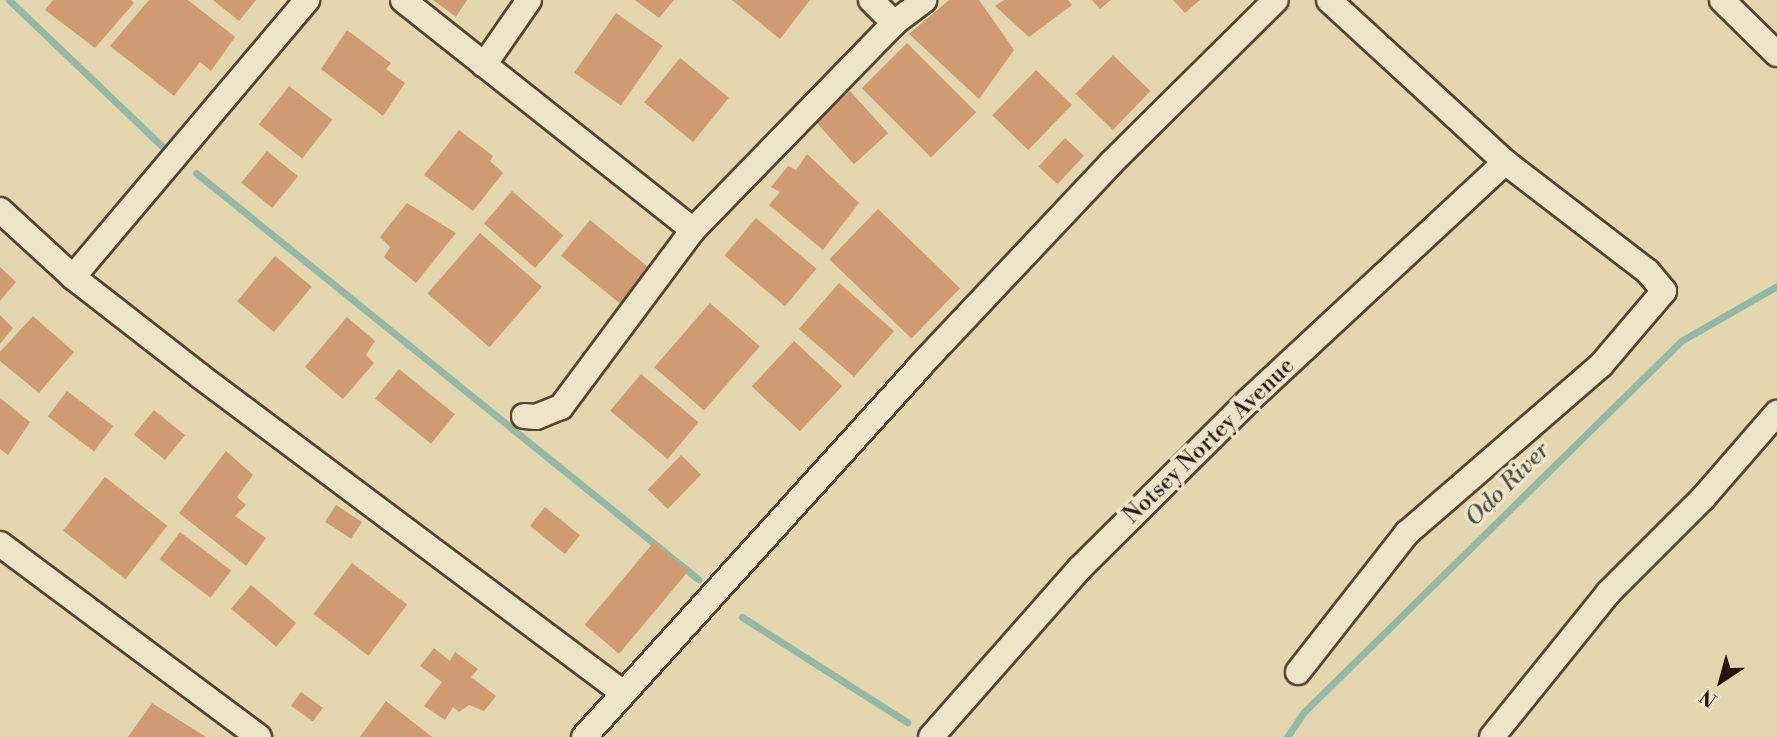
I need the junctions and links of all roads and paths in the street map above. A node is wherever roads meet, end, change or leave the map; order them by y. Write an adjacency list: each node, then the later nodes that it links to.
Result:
1 (307, 0): 15 (street)
2 (403, 0): 11 (street)
3 (529, 0): 11 (street)
4 (871, 0): 9 (street)
5 (924, 0): 9 (street)
6 (1329, 0): 12 (street)
7 (1722, 0): 10 (street)
8 (1273, 3): 20 (street)
9 (894, 23): 14 (street)
10 (1772, 41)
11 (484, 65): 14 (street)
12 (1505, 162): 19 (street); 23 (street, Notsey Nortey Avenue)
13 (0, 210): 15 (street)
14 (693, 230): 17 (street)
15 (73, 277): 20 (street)
16 (1777, 413): 24 (street)
17 (523, 416)
18 (0, 544): 21 (street)
19 (1298, 672)
20 (622, 692): 22 (street)
21 (259, 737)
22 (584, 737)
23 (932, 737)
24 (1492, 737)

